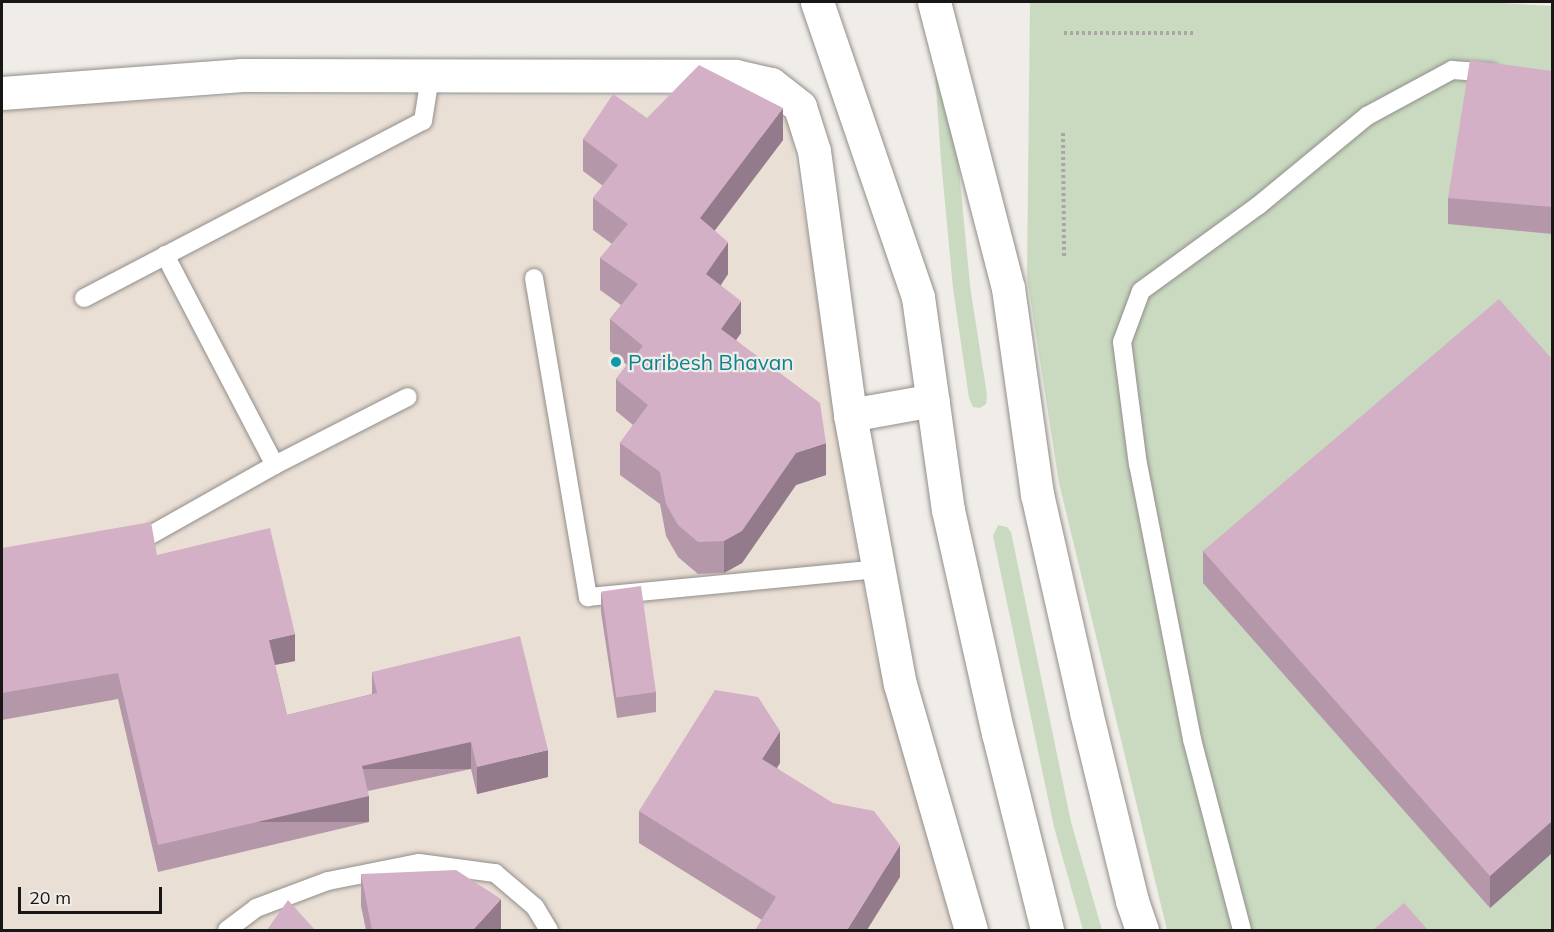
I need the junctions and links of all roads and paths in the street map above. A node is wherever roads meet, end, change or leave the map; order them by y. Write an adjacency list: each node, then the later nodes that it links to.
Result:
1 (817, 2): 14 (main road)
2 (934, 2): 23 (main road)
3 (1064, 33): 4 (path)
4 (1194, 33)
5 (1508, 75): 24 (lane)
6 (430, 77): 7 (main road); 9 (lane); 15 (main road)
7 (2, 93)
8 (1063, 133): 10 (path)
9 (165, 255): 12 (lane); 16 (lane)
10 (1064, 256)
11 (534, 278): 18 (lane)
12 (84, 298)
13 (408, 397): 16 (lane)
14 (933, 400): 15 (main road); 22 (main road)
15 (850, 415): 18 (main road)
16 (275, 465): 17 (lane)
17 (147, 537)
18 (879, 569): 21 (main road)
19 (227, 930): 20 (lane)
20 (549, 930)
21 (971, 930)
22 (1047, 930)
23 (1142, 930)
24 (1242, 930)

